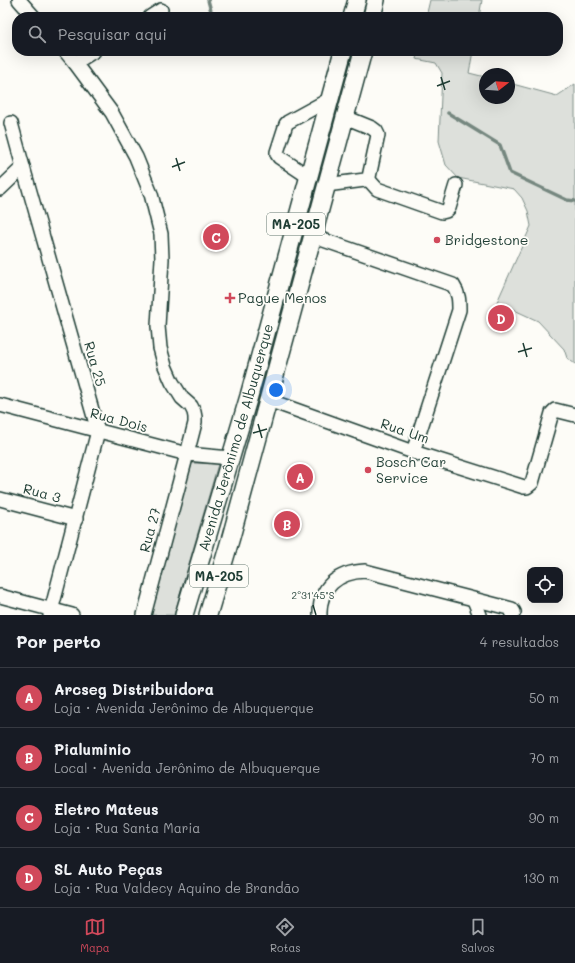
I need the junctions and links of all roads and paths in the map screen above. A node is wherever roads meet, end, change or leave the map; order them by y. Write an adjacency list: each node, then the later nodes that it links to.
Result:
1 (19, 0): 5 (street)
2 (357, 0): 7 (main road)
3 (376, 0): 8 (main road)
4 (162, 10): 6 (street)
5 (30, 12)
6 (159, 12)
7 (353, 12)
8 (373, 12)
9 (69, 56): 13 (street, Rua 27)
10 (86, 56): 13 (street)
11 (342, 56): 14 (main road, Avenida Jerônimo de Albuquerque / MA-205)
12 (362, 56): 15 (main road, Avenida Jerônimo de Albuquerque / MA-205)
13 (75, 63): 29 (street, Rua 27)
14 (330, 99): 18 (main road, Avenida Jerônimo de Albuquerque / MA-205); 18 (street)
15 (345, 117): 19 (street); 20 (main road, Avenida Jerônimo de Albuquerque / MA-205)
16 (11, 123): 17 (street, Rua 25)
17 (23, 167): 22 (street); 27 (street, Rua 25)
18 (309, 177): 30 (main road, Avenida Jerônimo de Albuquerque / MA-205)
19 (368, 179): 20 (street); 21 (street)
20 (326, 184): 23 (main road, Avenida Jerônimo de Albuquerque / MA-205)
21 (456, 185)
22 (0, 189)
23 (312, 236): 24 (main road, Avenida Jerônimo de Albuquerque / MA-205); 28 (street)
24 (268, 400): 28 (street, Rua Um); 41 (main road, Avenida Jerônimo de Albuquerque / MA-205)
25 (0, 405): 27 (street, Rua Dois)
26 (575, 415): 28 (street, Rua Um)
27 (98, 431): 29 (street, Rua Dois); 32 (street, Rua 25)
28 (413, 452)
29 (187, 454): 30 (street, Rua Dois); 39 (street, Rua 27)
30 (230, 458): 40 (main road, Avenida Jerônimo de Albuquerque / MA-205)
31 (0, 499): 32 (street, Rua 3)
32 (76, 519): 36 (street, Rua 25)
33 (0, 596): 36 (street)
34 (474, 600): 42 (street); 43 (street); 44 (street)
35 (0, 605): 37 (street)
36 (51, 612): 38 (street)
37 (37, 615)
38 (72, 615)
39 (144, 615)
40 (184, 615)
41 (208, 615)
42 (320, 615)
43 (480, 615)
44 (512, 615)

